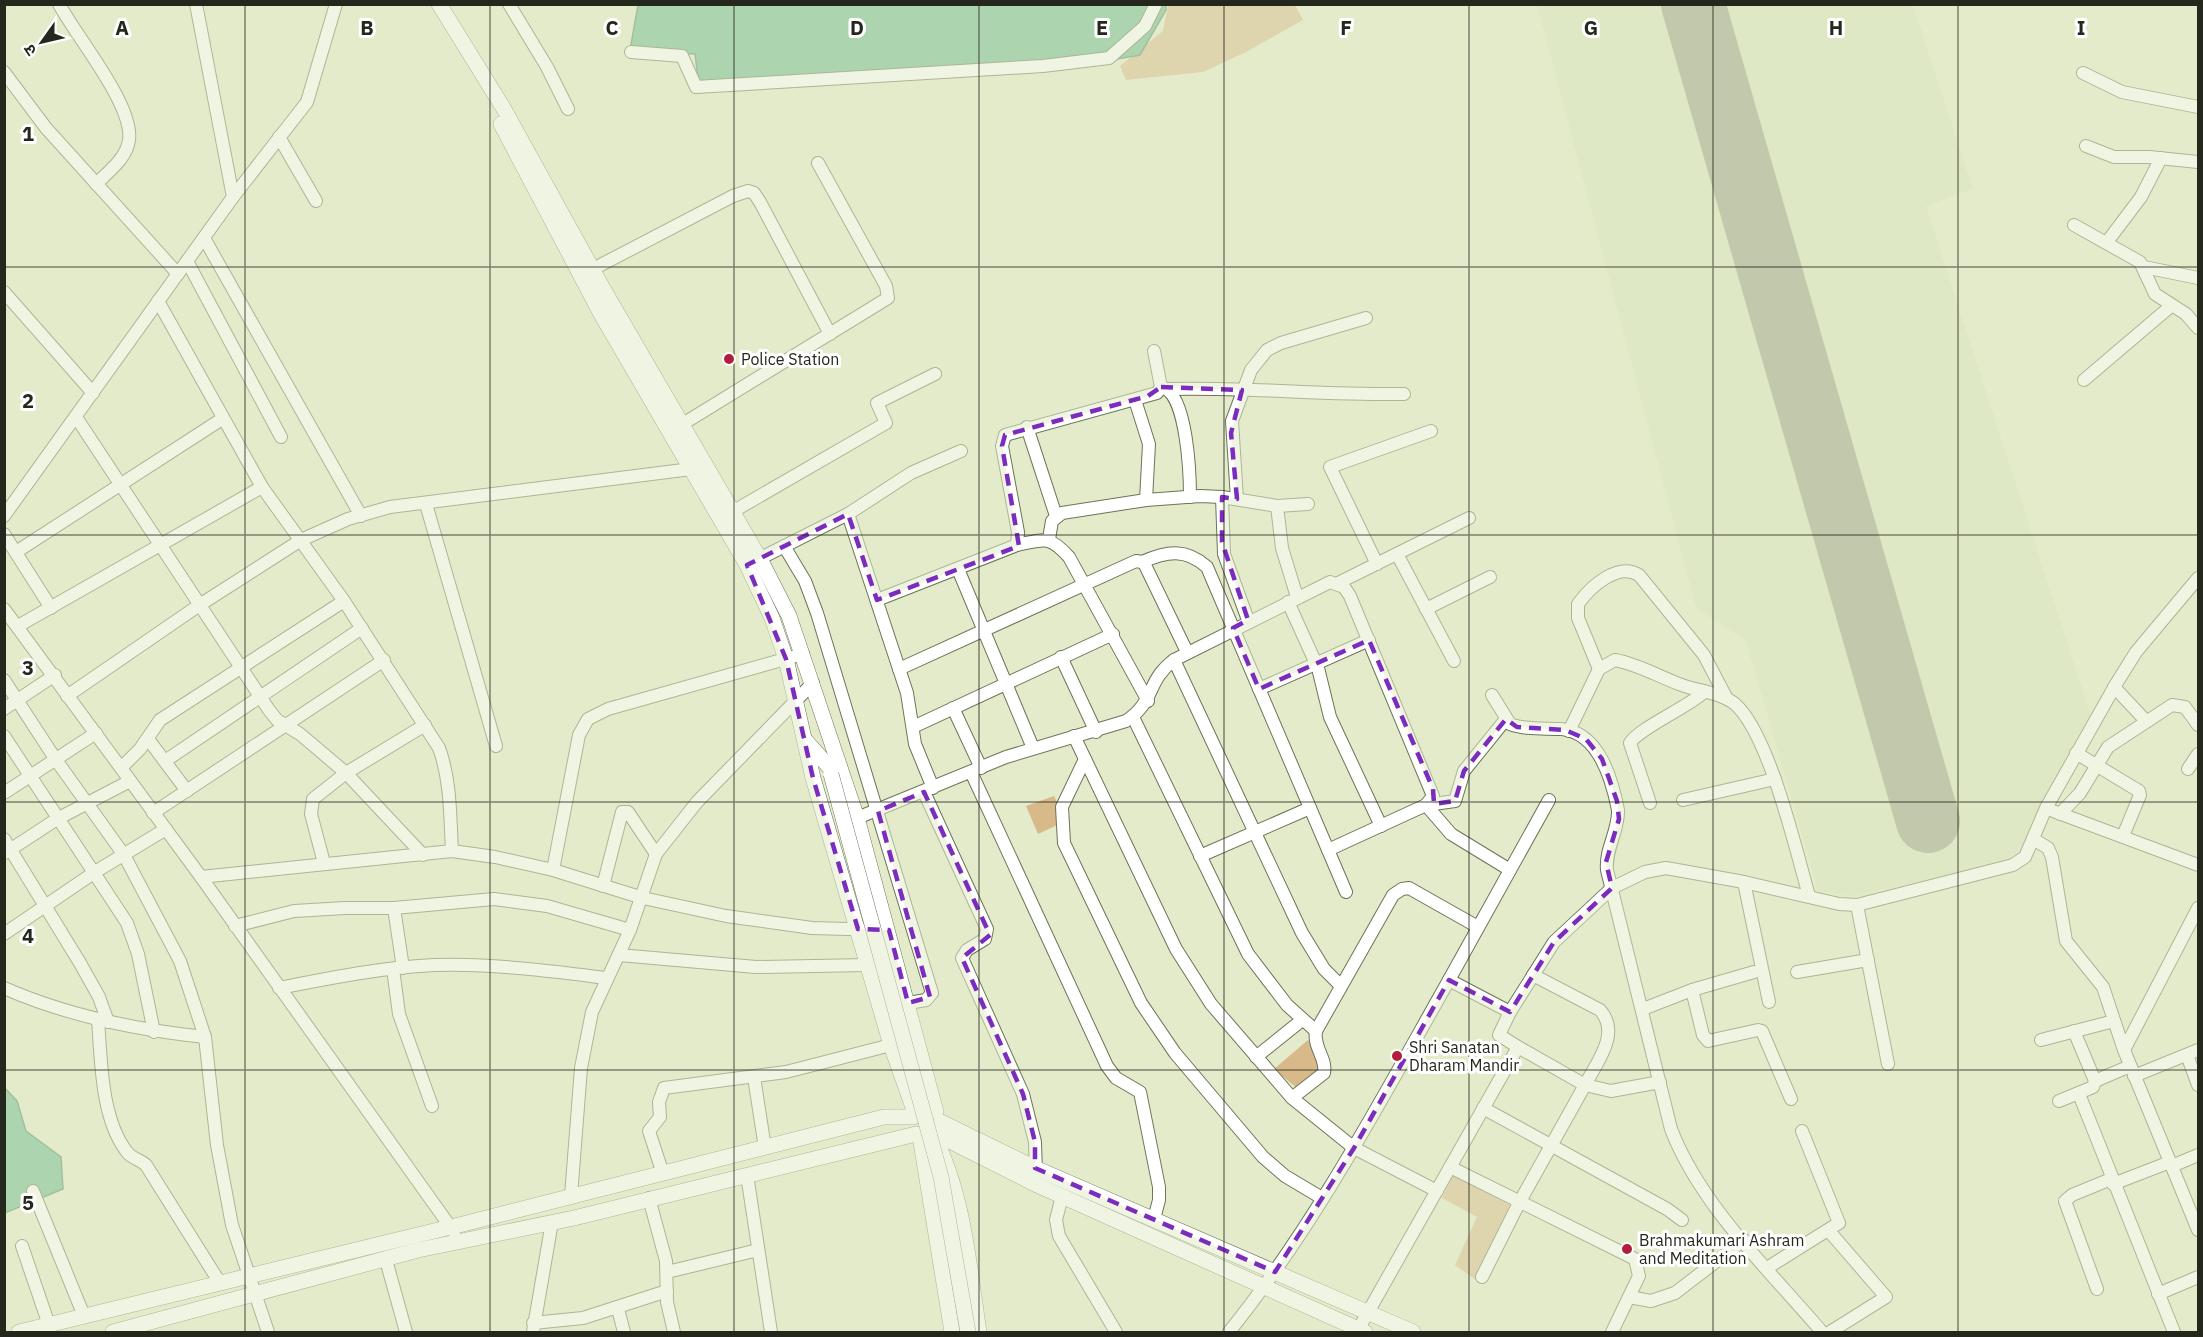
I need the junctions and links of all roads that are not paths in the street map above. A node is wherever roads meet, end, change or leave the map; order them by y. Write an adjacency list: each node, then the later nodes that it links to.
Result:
1 (59, 4): 18 (street)
2 (196, 4): 19 (street)
3 (336, 4): 13 (street)
4 (428, 4): 38 (main road)
5 (439, 4): 26 (main road)
6 (509, 4): 12 (street)
7 (1156, 4): 8 (street)
8 (631, 52)
9 (4, 72): 18 (street)
10 (2083, 73): 11 (street)
11 (2199, 107)
12 (568, 110)
13 (279, 137): 19 (street); 20 (street)
14 (2086, 146): 15 (street)
15 (2161, 158): 16 (street); 23 (street)
16 (2199, 162)
17 (818, 163): 34 (street)
18 (96, 184): 27 (street)
19 (233, 197): 22 (street)
20 (316, 201)
21 (2074, 225): 23 (street)
22 (204, 238): 24 (street); 64 (street)
23 (2107, 243): 25 (street)
24 (187, 261): 27 (street); 49 (street)
25 (2144, 267): 28 (street); 31 (street)
26 (593, 270): 34 (street); 38 (main road)
27 (178, 274): 30 (street)
28 (2199, 278)
29 (4, 292): 41 (street)
30 (158, 301): 41 (street); 45 (street)
31 (2171, 306): 33 (street); 37 (street)
32 (1366, 318): 40 (street)
33 (2199, 328)
34 (830, 334): 46 (street)
35 (1154, 351): 39 (street)
36 (935, 374): 61 (street)
37 (2084, 380)
38 (650, 385): 46 (main road); 51 (main road)
39 (1164, 388): 40 (street); 43 (street); 54 (street)
40 (1242, 390): 42 (street); 56 (street)
41 (93, 393): 44 (street)
42 (1404, 394)
43 (1135, 400): 47 (street); 57 (street)
44 (76, 417): 52 (street); 63 (street)
45 (222, 419): 52 (street); 53 (street)
46 (681, 425): 51 (main road)
47 (1027, 427): 65 (street); 70 (street)
48 (1431, 431): 77 (street)
49 (281, 437)
50 (961, 451): 62 (street)
51 (699, 468): 58 (street); 61 (main road); 75 (main road)
52 (119, 485): 71 (street); 73 (street)
53 (262, 487): 69 (street); 71 (street)
54 (1190, 496): 55 (street); 57 (street)
55 (1222, 497): 56 (street); 91 (street)
56 (1237, 499): 60 (street)
57 (1146, 500): 65 (street)
58 (426, 504): 64 (street); 140 (street)
59 (1308, 504): 60 (street)
60 (1277, 506): 85 (street)
61 (732, 512): 75 (main road)
62 (848, 514): 72 (street); 84 (street)
63 (4, 516)
64 (361, 516): 69 (street)
65 (1056, 516): 68 (street)
66 (1469, 518): 74 (street)
67 (4, 534): 73 (street)
68 (1049, 539): 70 (street); 82 (street)
69 (301, 540): 86 (street); 87 (street)
70 (1017, 545): 78 (street)
71 (159, 546): 87 (street); 88 (street)
72 (784, 546): 75 (street); 166 (street)
73 (16, 552): 88 (street)
74 (1396, 554): 77 (street); 90 (street)
75 (753, 562): 99 (main road); 101 (main road)
76 (1142, 562): 82 (street); 94 (street); 98 (street)
77 (1377, 564): 81 (street)
78 (958, 569): 84 (street); 95 (street)
79 (1490, 577): 90 (street)
80 (2195, 582): 83 (street); 113 (street)
81 (1338, 583): 85 (street); 97 (street)
82 (1086, 584): 95 (street); 96 (street)
83 (2199, 597)
84 (877, 600): 107 (street)
85 (1292, 600): 91 (street); 105 (street)
86 (344, 601): 93 (street); 106 (street)
87 (198, 606): 106 (street); 117 (street)
88 (51, 608): 92 (street)
89 (4, 609): 92 (street)
90 (1426, 609): 104 (street)
91 (1248, 620): 94 (street)
92 (18, 627): 109 (street)
93 (362, 628): 102 (street); 118 (street)
94 (1233, 628): 98 (street); 114 (street)
95 (983, 629): 107 (street); 111 (street)
96 (1113, 634): 100 (street); 122 (street)
97 (1369, 640): 105 (street); 163 (street)
98 (1187, 652): 103 (street)
99 (803, 654): 101 (street); 112 (main road)
100 (1061, 657): 111 (street); 134 (street)
101 (786, 659): 121 (main road); 185 (street)
102 (384, 660): 128 (street); 129 (street)
103 (1174, 660): 122 (street); 173 (street)
104 (1454, 661)
105 (1316, 664): 114 (street); 171 (street)
106 (241, 668): 118 (street); 138 (street)
107 (899, 669): 131 (street)
108 (1599, 669): 115 (street); 119 (street); 133 (street)
109 (55, 675): 117 (street); 120 (street)
110 (4, 680): 120 (street)
111 (1005, 683): 123 (street); 141 (street)
112 (813, 684): 121 (street); 132 (main road)
113 (2114, 687): 127 (street); 142 (street)
114 (1259, 689): 164 (street)
115 (1703, 693): 119 (street); 161 (street)
116 (1492, 695): 126 (street)
117 (67, 696): 135 (street)
118 (261, 698): 128 (street); 146 (street)
119 (1727, 699): 154 (street)
120 (18, 700): 124 (street); 145 (street)
121 (795, 700): 139 (main road); 179 (street)
122 (1148, 701): 125 (street)
123 (953, 708): 131 (street); 150 (street)
124 (4, 709)
125 (1133, 717): 134 (street); 182 (street)
126 (1506, 719): 133 (street); 163 (street)
127 (2146, 721): 130 (street); 147 (street)
128 (286, 725): 152 (street); 157 (street)
129 (425, 725): 152 (street); 178 (street)
130 (2199, 725)
131 (913, 727): 156 (street)
132 (828, 729): 151 (main road); 169 (main road)
133 (1569, 731): 191 (street)
134 (1096, 732): 137 (street)
135 (96, 733): 145 (street); 148 (street)
136 (4, 736): 153 (street)
137 (1074, 736): 141 (street); 144 (street)
138 (148, 739): 146 (street); 148 (street)
139 (804, 740): 151 (main road); 201 (main road)
140 (496, 746)
141 (1033, 748): 150 (street)
142 (2076, 753): 147 (street); 165 (street)
143 (2199, 754): 149 (street)
144 (1085, 759): 234 (street); 267 (street)
145 (56, 760): 153 (street); 162 (street)
146 (165, 761): 157 (street)
147 (2096, 764): 168 (street); 174 (street)
148 (122, 768): 155 (street)
149 (2188, 769)
150 (976, 770): 156 (street); 269 (street)
151 (830, 771): 308 (main road, bridge)
152 (346, 773): 181 (street); 183 (street)
153 (32, 777): 158 (street); 170 (street)
154 (1775, 779): 160 (street); 193 (street)
155 (130, 781): 162 (street); 167 (street)
156 (928, 790): 166 (street); 257 (street)
157 (187, 791): 167 (street)
158 (4, 793)
159 (1549, 800): 186 (street)
160 (1683, 800)
161 (1650, 803)
162 (87, 804): 170 (street); 180 (street)
163 (1426, 805): 171 (street); 186 (street)
164 (1310, 808): 173 (street); 177 (street)
165 (2046, 808): 168 (street); 175 (street)
166 (878, 811): 169 (street); 219 (street)
167 (153, 813): 172 (street)
168 (2060, 814): 174 (street)
169 (857, 818): 203 (main road)
170 (57, 819): 176 (street); 187 (street)
171 (1381, 826): 177 (street)
172 (166, 829): 180 (street); 188 (street)
173 (1254, 832): 182 (street); 214 (street)
174 (2122, 836): 184 (street)
175 (2033, 839): 195 (street); 224 (street)
176 (7, 847): 196 (street)
177 (1328, 850): 192 (street)
178 (452, 851): 181 (street); 185 (street)
179 (656, 854): 190 (street); 194 (street)
180 (124, 855): 187 (street); 228 (street)
181 (423, 855): 183 (street)
182 (1200, 856): 222 (street)
183 (324, 862): 188 (street)
184 (2199, 865)
185 (553, 870): 190 (street)
186 (1510, 870): 200 (street)
187 (95, 872): 196 (street); 227 (street)
188 (201, 876): 199 (street)
189 (1744, 882): 191 (street); 193 (street); 218 (street)
190 (603, 886): 194 (street)
191 (1612, 888): 211 (street); 220 (street)
192 (1346, 892)
193 (1809, 896): 195 (street)
194 (643, 898): 201 (street); 202 (street)
195 (1857, 904): 206 (street)
196 (45, 908): 204 (street); 223 (street)
197 (394, 908): 199 (street); 202 (street); 208 (street)
198 (2199, 908): 232 (street)
199 (235, 926): 215 (street)
200 (1478, 927): 213 (street); 214 (street)
201 (858, 929): 203 (street); 207 (main road)
202 (630, 930): 205 (street)
203 (889, 930): 219 (main road)
204 (4, 934)
205 (618, 955): 207 (street); 212 (street)
206 (1868, 960): 210 (street); 235 (street)
207 (867, 965): 230 (main road)
208 (398, 969): 212 (street); 215 (street); 246 (street)
209 (1754, 972): 217 (street)
210 (1797, 972)
211 (1533, 975): 221 (street); 240 (street)
212 (606, 978): 264 (street)
213 (1449, 980): 221 (street); 253 (street)
214 (1341, 986): 225 (street)
215 (279, 987): 272 (street)
216 (4, 988): 223 (street)
217 (1692, 990): 220 (street); 244 (street)
218 (1769, 1002)
219 (908, 1003): 249 (main road)
220 (1643, 1009): 238 (street)
221 (1510, 1012): 231 (street)
222 (1302, 1020): 225 (street); 234 (street)
223 (103, 1021): 227 (street); 286 (street)
224 (2114, 1021): 226 (street); 232 (street)
225 (1316, 1031): 243 (street)
226 (2074, 1031): 229 (street); 239 (street)
227 (154, 1032): 228 (street)
228 (205, 1037): 283 (street)
229 (2041, 1040)
230 (891, 1045): 237 (street); 248 (main road)
231 (1518, 1047): 240 (street); 247 (street)
232 (2124, 1050): 236 (street)
233 (2193, 1053): 236 (street); 241 (street)
234 (1256, 1057): 243 (street)
235 (1888, 1064)
236 (2132, 1071): 239 (street); 255 (street)
237 (754, 1077): 252 (street); 258 (street)
238 (1660, 1082): 240 (street); 275 (street)
239 (2095, 1082): 242 (street)
240 (1585, 1085): 251 (street)
241 (2199, 1085)
242 (2079, 1094): 245 (street); 260 (street)
243 (1292, 1098): 253 (street)
244 (1791, 1099)
245 (2059, 1101)
246 (432, 1106)
247 (1483, 1108): 251 (street); 256 (street)
248 (914, 1115): 249 (main road); 249 (main road); 252 (main road)
249 (931, 1129): 257 (main road); 259 (main road); 261 (main road); 307 (main road); 309 (main road)
250 (1802, 1131): 274 (street)
251 (1551, 1146): 268 (street); 270 (street)
252 (765, 1148): 258 (main road)
253 (1354, 1148): 263 (street); 267 (street)
254 (2199, 1155): 255 (street)
255 (2171, 1164): 260 (street); 273 (street)
256 (1450, 1167): 263 (street); 268 (street)
257 (1035, 1168): 261 (street); 269 (main road)
258 (662, 1171): 264 (main road)
259 (747, 1176): 266 (main road); 278 (street)
260 (2113, 1182): 288 (street); 291 (street)
261 (1037, 1185): 265 (main road)
262 (33, 1191): 295 (street)
263 (1437, 1191): 294 (street)
264 (571, 1196): 272 (main road)
265 (1062, 1196): 287 (main road); 310 (street)
266 (649, 1198): 271 (main road); 281 (street)
267 (1322, 1198): 282 (street)
268 (1519, 1203): 284 (street); 292 (street)
269 (1154, 1219): 282 (main road)
270 (1682, 1220)
271 (552, 1222): 276 (main road); 297 (street)
272 (450, 1226): 276 (street); 283 (main road)
273 (2199, 1230)
274 (1829, 1231): 280 (street); 315 (street)
275 (1744, 1240): 280 (street); 292 (street)
276 (459, 1241): 279 (main road)
277 (22, 1245): 296 (street)
278 (758, 1250): 281 (street); 306 (street)
279 (386, 1260): 290 (main road); 303 (street)
280 (1767, 1268): 314 (street)
281 (667, 1272): 289 (street)
282 (1275, 1272): 287 (street); 294 (main road)
283 (248, 1275): 286 (main road); 290 (street)
284 (1482, 1277)
285 (2199, 1277): 291 (street)
286 (220, 1282): 295 (main road)
287 (1265, 1288): 299 (main road); 311 (street)
288 (2097, 1289)
289 (667, 1291): 293 (street); 305 (street)
290 (256, 1293): 298 (main road); 302 (street)
291 (2158, 1294): 316 (street)
292 (1629, 1297): 313 (street)
293 (618, 1309): 297 (street); 304 (street)
294 (1367, 1312): 299 (street); 312 (main road)
295 (84, 1316): 296 (main road)
296 (49, 1325): 300 (main road)
297 (533, 1328)
298 (141, 1329): 301 (main road)
299 (1362, 1331)
300 (19, 1332)
301 (113, 1332)
302 (268, 1332)
303 (406, 1332)
304 (624, 1332)
305 (674, 1332)
306 (771, 1332)
307 (952, 1332)
308 (968, 1332)
309 (979, 1332)
310 (1116, 1332)
311 (1229, 1332)
312 (1413, 1332)
313 (1612, 1332)
314 (1822, 1332)
315 (1830, 1332)
316 (2174, 1332)

